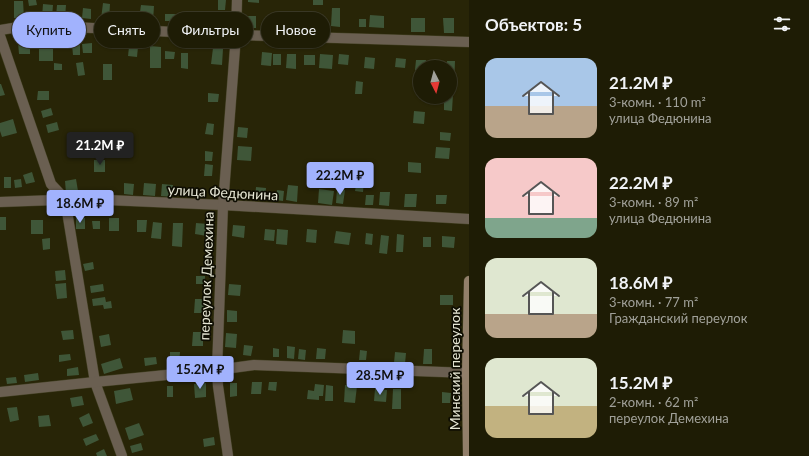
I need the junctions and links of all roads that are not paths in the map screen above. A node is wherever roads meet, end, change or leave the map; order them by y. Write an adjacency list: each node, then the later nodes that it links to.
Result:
1 (237, 0): 2 (street, переулок Демехина)
2 (237, 12)
3 (0, 30): 4 (street)
4 (168, 32)
5 (0, 36): 9 (street)
6 (253, 36): 7 (street)
7 (469, 42)
8 (235, 48): 11 (street, переулок Демехина)
9 (65, 199): 10 (street, улица Федюнина); 11 (street, улица Федюнина); 16 (street)
10 (0, 202)
11 (223, 205): 12 (street, улица Федюнина); 14 (street, переулок Демехина)
12 (469, 220)
13 (469, 281): 15 (street, Минский переулок)
14 (217, 370): 15 (street); 16 (street); 19 (street, переулок Демехина)
15 (468, 373): 20 (street, Минский переулок)
16 (95, 382): 17 (street); 18 (street)
17 (0, 392)
18 (122, 456)
19 (228, 456)
20 (468, 456)

